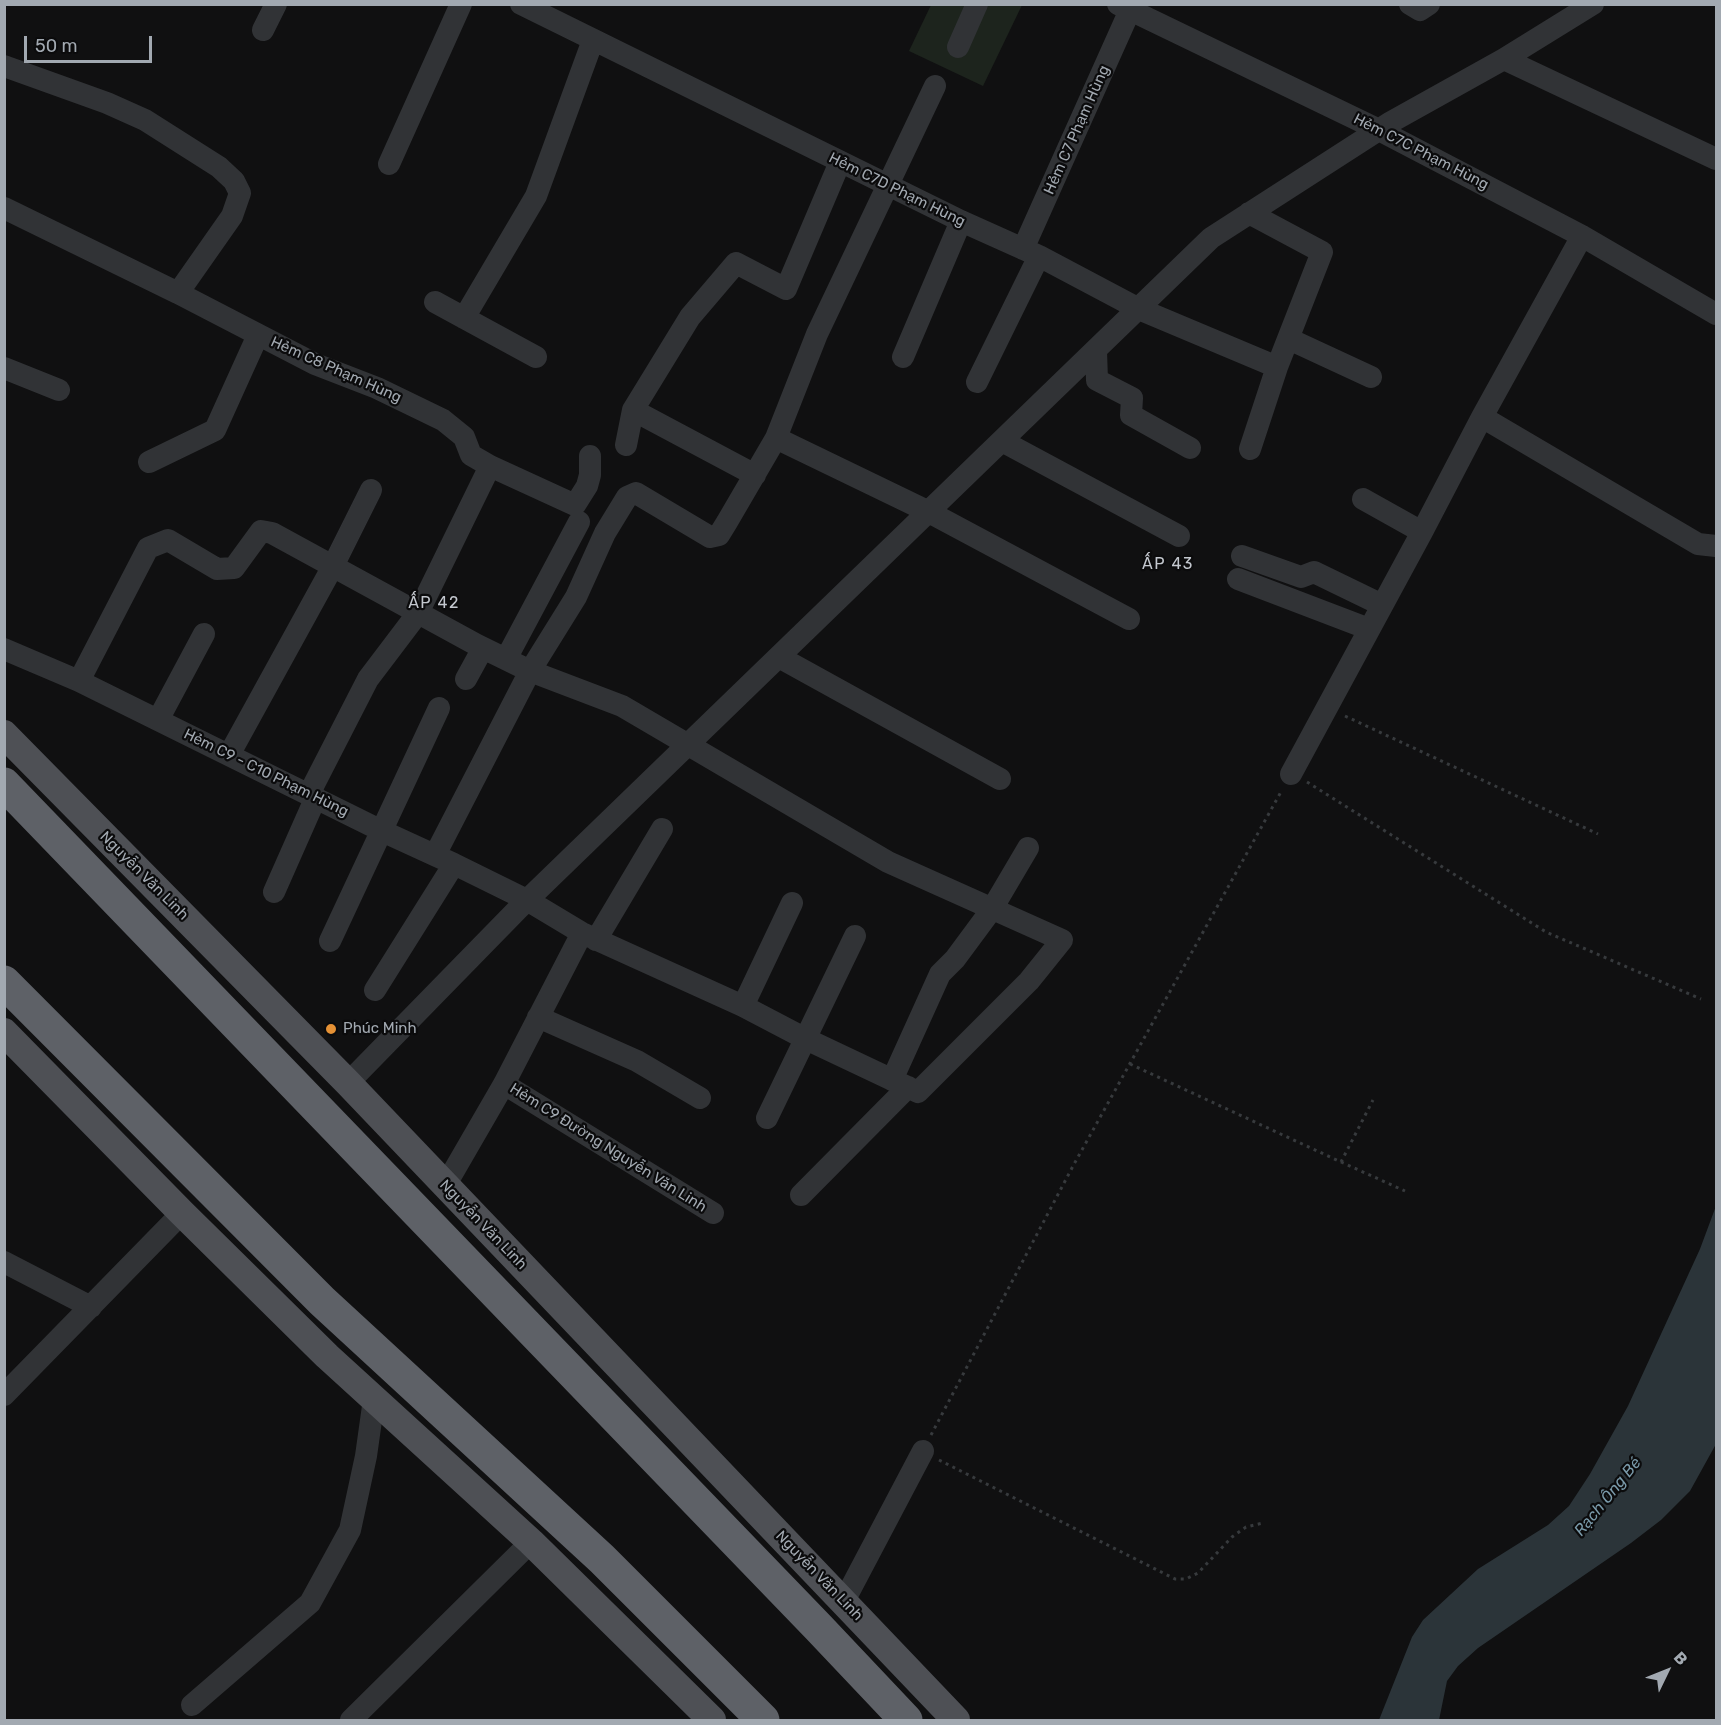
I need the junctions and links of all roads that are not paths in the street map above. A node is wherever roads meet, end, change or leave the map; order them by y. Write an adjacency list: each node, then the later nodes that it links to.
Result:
1 (276, 4): 7 (street)
2 (461, 4): 16 (street)
3 (520, 4): 8 (street, Hẻm C7D Phạm Hùng)
4 (977, 4): 9 (street)
5 (1593, 4): 10 (street)
6 (1124, 7): 13 (street, Hẻm C7C Phạm Hùng); 22 (street, Hẻm C7 Phạm Hùng)
7 (263, 30)
8 (593, 40): 15 (street, Hẻm C7D Phạm Hùng); 27 (street)
9 (958, 47)
10 (1504, 58): 13 (street); 14 (street)
11 (4, 66): 23 (street)
12 (936, 87): 17 (street)
13 (1379, 130): 19 (street); 21 (street, Hẻm C7C Phạm Hùng)
14 (1716, 159)
15 (840, 162): 17 (street, Hẻm C7D Phạm Hùng); 38 (street)
16 (389, 164)
17 (887, 185): 20 (street, Hẻm C7D Phạm Hùng); 40 (street)
18 (4, 208): 23 (street, Hẻm C8 Phạm Hùng)
19 (1249, 213): 25 (street); 29 (street)
20 (961, 221): 22 (street, Hẻm C7D Phạm Hùng); 32 (street)
21 (1582, 236): 26 (street, Hẻm C7C Phạm Hùng); 39 (street)
22 (1031, 253): 25 (street, Hẻm C7D Phạm Hùng); 36 (street, Hẻm C7 Phạm Hùng)
23 (178, 293): 28 (street, Hẻm C8 Phạm Hùng)
24 (435, 302): 27 (street)
25 (1139, 309): 30 (street); 33 (street, Hẻm C7D Phạm Hùng)
26 (1716, 314)
27 (464, 318): 31 (street)
28 (258, 335): 46 (street); 47 (street, Hẻm C8 Phạm Hùng)
29 (1289, 339): 33 (street); 35 (street)
30 (1096, 351): 41 (street); 43 (street)
31 (536, 357)
32 (903, 357)
33 (1277, 367): 44 (street)
34 (4, 368): 37 (street)
35 (1371, 377)
36 (977, 382)
37 (59, 390)
38 (633, 410): 42 (street); 48 (street)
39 (1482, 417): 53 (street); 55 (street)
40 (776, 438): 48 (street); 51 (street)
41 (1002, 441): 51 (street); 54 (street)
42 (626, 445)
43 (1190, 448)
44 (1250, 449)
45 (590, 456): 47 (street, Hẻm C8 Phạm Hùng)
46 (149, 462)
47 (490, 466): 60 (street)
48 (754, 475): 68 (street)
49 (371, 490): 57 (street)
50 (1363, 499): 53 (street)
51 (927, 511): 61 (street); 66 (street)
52 (579, 522): 67 (street)
53 (1422, 532): 59 (street)
54 (1179, 536)
55 (1716, 546)
56 (1242, 556): 59 (street)
57 (333, 566): 60 (street); 70 (street); 75 (street)
58 (1238, 579): 62 (street)
59 (1382, 605): 62 (street)
60 (418, 613): 64 (street); 79 (street)
61 (1129, 619)
62 (1369, 629): 76 (street)
63 (204, 634): 72 (street)
64 (483, 648): 67 (street); 69 (street)
65 (4, 649): 70 (street, Hẻm C9 - C10 Phạm Hùng)
66 (779, 657): 74 (street); 77 (street)
67 (506, 659): 68 (street)
68 (530, 671): 74 (street); 83 (street)
69 (466, 679)
70 (79, 681): 72 (street, Hẻm C9 - C10 Phạm Hùng)
71 (439, 708): 81 (street)
72 (158, 720): 75 (street, Hẻm C9 - C10 Phạm Hùng)
73 (4, 734): 97 (main road, Nguyễn Văn Linh)
74 (688, 745): 85 (street); 87 (street)
75 (230, 755): 79 (street, Hẻm C9 - C10 Phạm Hùng)
76 (1291, 774)
77 (1000, 779)
78 (4, 784): 117 (highway)
79 (312, 796): 81 (street, Hẻm C9 - C10 Phạm Hùng); 84 (street)
80 (662, 829): 88 (street, Hẻm C9 Đường Nguyễn Văn Linh)
81 (382, 831): 83 (street, Hẻm C9 - C10 Phạm Hùng); 90 (street)
82 (1028, 849): 87 (street)
83 (444, 860): 85 (street, Hẻm C9 - C10 Phạm Hùng); 92 (street)
84 (274, 892)
85 (527, 900): 88 (street, Hẻm C9 - C10 Phạm Hùng); 97 (street)
86 (792, 903): 93 (street)
87 (992, 909): 99 (street); 99 (street)
88 (589, 936): 93 (street, Hẻm C9 - C10 Phạm Hùng); 94 (street, Hẻm C9 Đường Nguyễn Văn Linh)
89 (855, 936): 96 (street)
90 (330, 941)
91 (4, 982): 116 (highway)
92 (375, 990)
93 (743, 1006): 96 (street, Hẻm C9 - C10 Phạm Hùng)
94 (538, 1017): 98 (street, Hẻm C9 Đường Nguyễn Văn Linh); 100 (street)
95 (4, 1032): 104 (main road)
96 (806, 1039): 99 (street, Hẻm C9 - C10 Phạm Hùng); 101 (street)
97 (348, 1083): 102 (main road, Nguyễn Văn Linh)
98 (504, 1084): 102 (street, Hẻm C9 Đường Nguyễn Văn Linh); 105 (street, Hẻm C9 Đường Nguyễn Văn Linh)
99 (906, 1086): 103 (street)
100 (700, 1098)
101 (767, 1118)
102 (445, 1186): 112 (main road, Nguyễn Văn Linh)
103 (801, 1195)
104 (182, 1213): 107 (street); 109 (main road)
105 (713, 1213)
106 (4, 1262): 107 (street)
107 (92, 1307): 108 (street)
108 (4, 1395)
109 (374, 1399): 111 (main road); 113 (street)
110 (923, 1451): 112 (street)
111 (531, 1542): 114 (street); 115 (main road)
112 (844, 1601): 118 (main road, Nguyễn Văn Linh)
113 (192, 1705)
114 (351, 1720)
115 (712, 1720)
116 (763, 1720)
117 (906, 1720)
118 (956, 1720)

